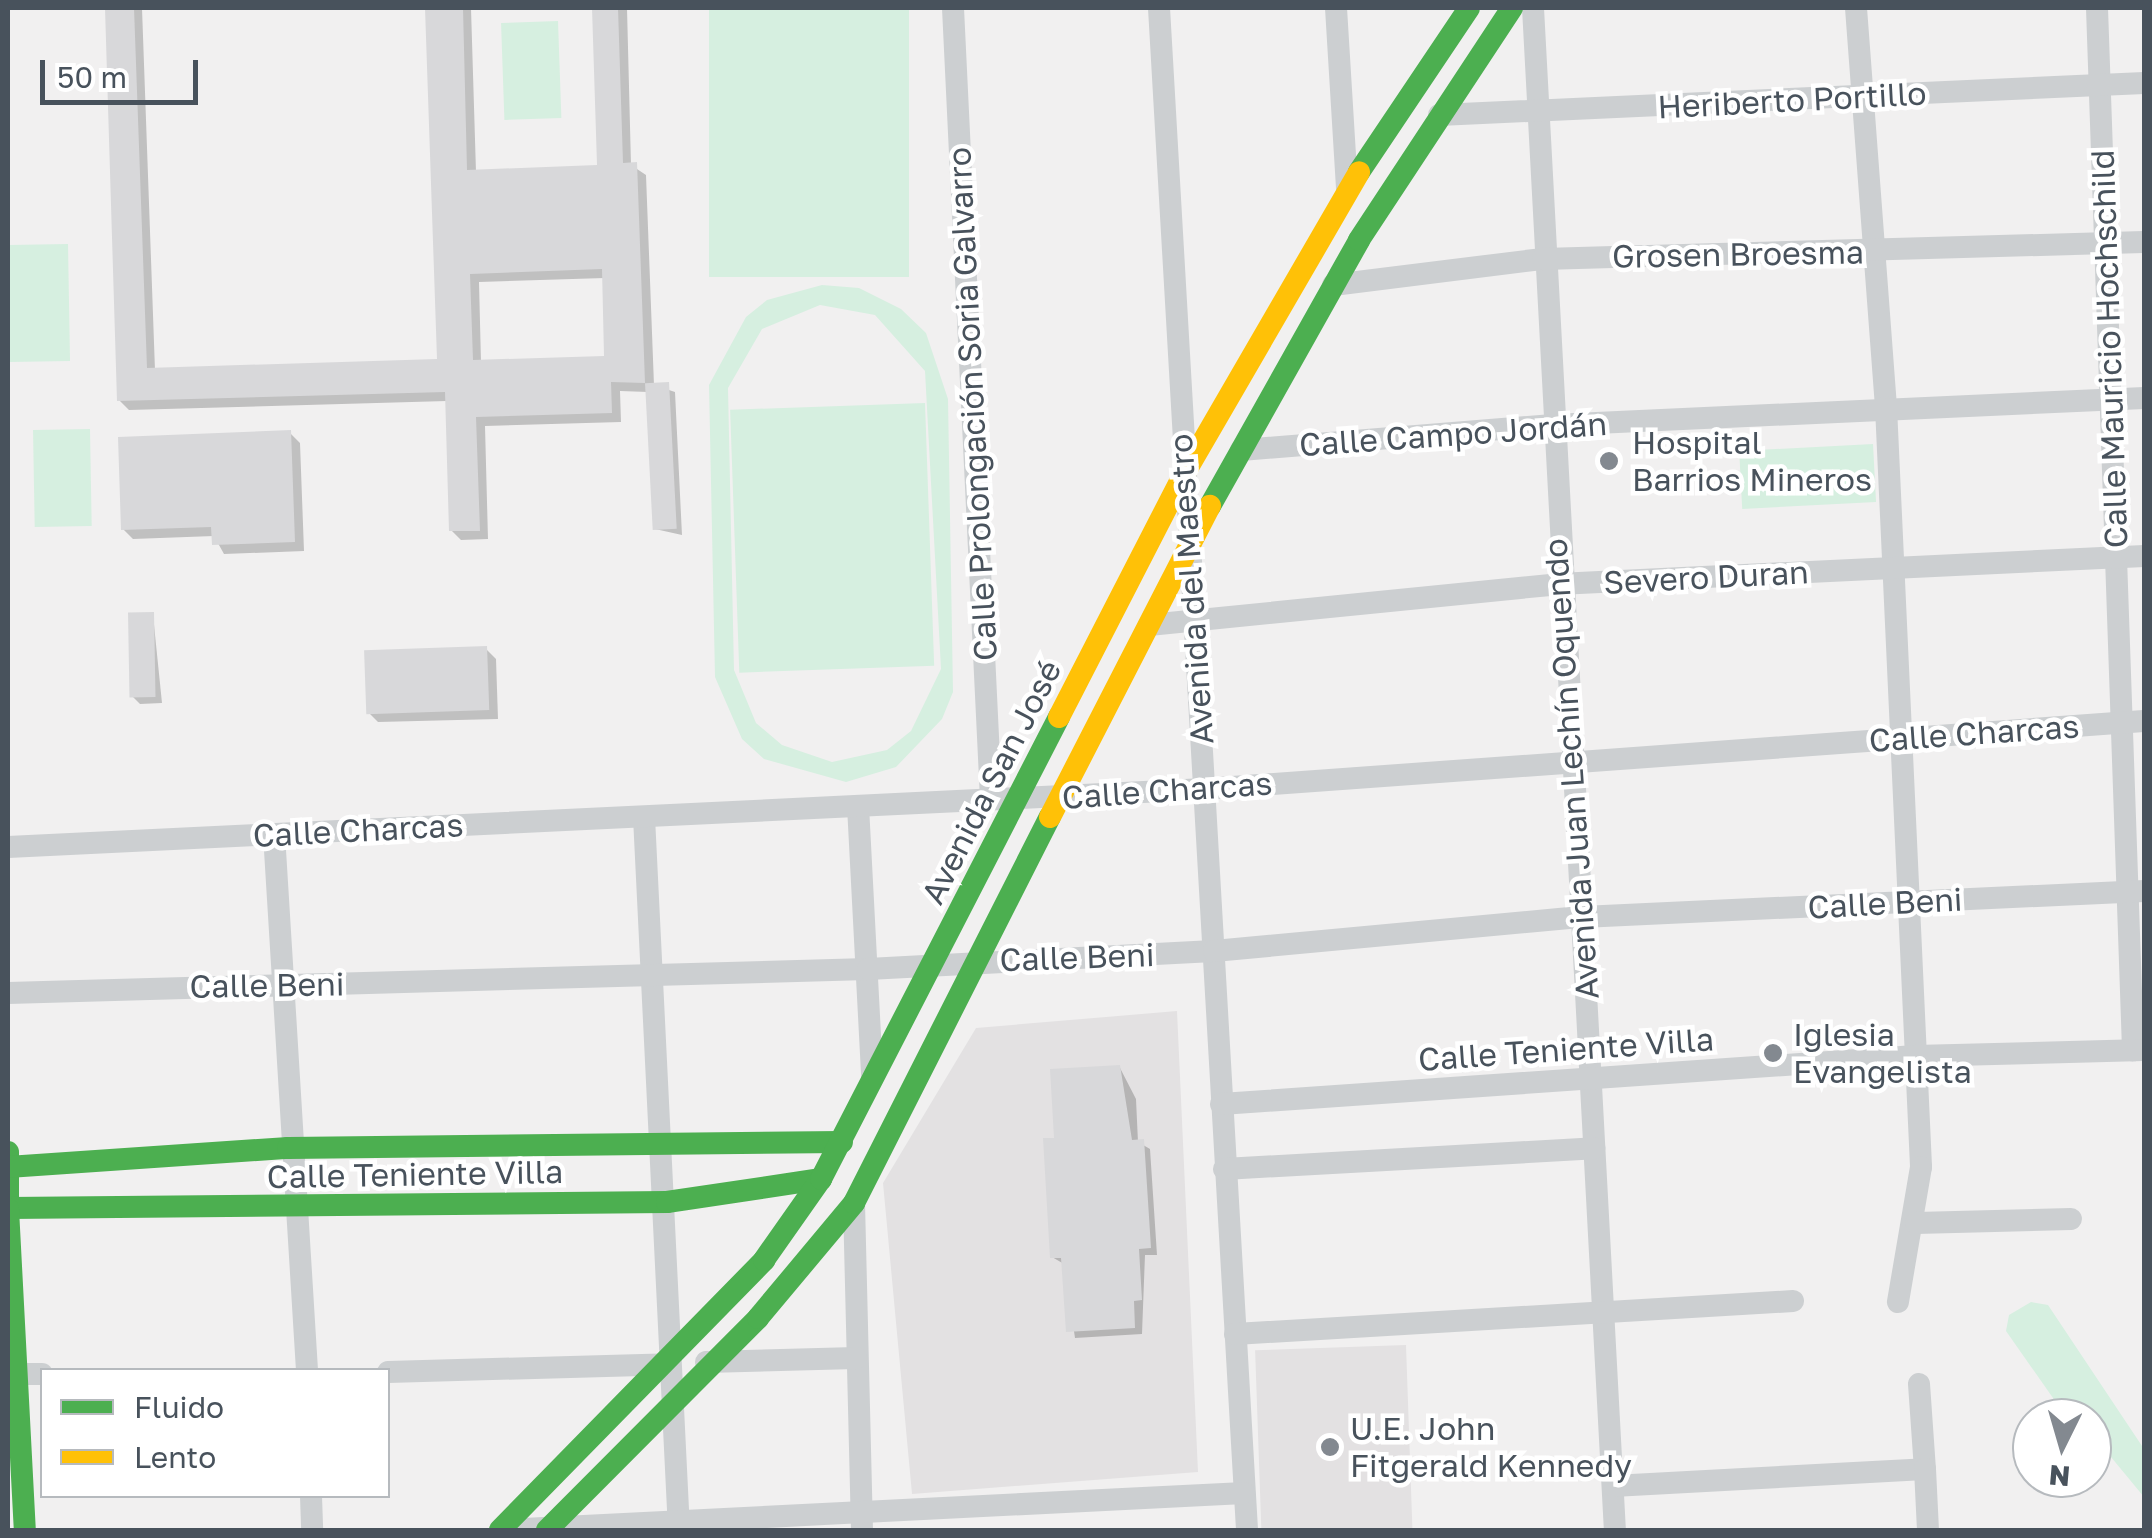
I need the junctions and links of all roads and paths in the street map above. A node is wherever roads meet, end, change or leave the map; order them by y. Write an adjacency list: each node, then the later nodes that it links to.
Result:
1 (953, 8): 39 (street, Calle Prolongación Soria Galvarro)
2 (1159, 8): 25 (street, Avenida del Maestro)
3 (1336, 8): 14 (street)
4 (1469, 8): 14 (street, Avenida San José)
5 (1512, 8): 13 (street)
6 (1532, 8): 12 (street, Avenida Juan Lechín Oquendo)
7 (1856, 8): 11 (street)
8 (2097, 8): 10 (street, Calle Mauricio Hochschild)
9 (2144, 83): 10 (street, Heriberto Portillo)
10 (2100, 85): 11 (street, Heriberto Portillo); 16 (street, Calle Mauricio Hochschild)
11 (1862, 97): 12 (street, Heriberto Portillo); 17 (street)
12 (1540, 112): 13 (street, Heriberto Portillo); 18 (street, Avenida Juan Lechín Oquendo)
13 (1439, 115): 19 (street)
14 (1347, 189): 25 (street, Avenida San José)
15 (2144, 242): 16 (street, Grosen Broesma)
16 (2107, 244): 17 (street, Grosen Broesma); 21 (street, Calle Mauricio Hochschild)
17 (1875, 250): 18 (street, Grosen Broesma); 22 (street)
18 (1544, 259): 19 (street, Grosen Broesma); 23 (street, Avenida Juan Lechín Oquendo)
19 (1333, 285): 24 (street)
20 (2144, 398): 21 (street, Calle Campo Jordán)
21 (2116, 400): 22 (street, Calle Campo Jordán); 28 (street, Calle Mauricio Hochschild)
22 (1886, 407): 23 (street, Calle Campo Jordán); 29 (street)
23 (1553, 424): 24 (street, Calle Campo Jordán); 30 (street, Avenida Juan Lechín Oquendo)
24 (1241, 450): 26 (street)
25 (1183, 476): 26 (street, Avenida del Maestro); 38 (street, Avenida San José)
26 (1187, 546): 31 (street, Avenida del Maestro); 32 (street)
27 (2144, 556): 28 (street, Severo Duran)
28 (2116, 557): 29 (street, Severo Duran); 33 (street, Calle Mauricio Hochschild)
29 (1888, 568): 30 (street, Severo Duran); 34 (street)
30 (1558, 584): 31 (street, Severo Duran); 35 (street, Avenida Juan Lechín Oquendo)
31 (1190, 620): 32 (street, Severo Duran); 36 (street, Avenida del Maestro)
32 (1149, 624): 37 (street)
33 (2135, 722): 34 (street, Calle Charcas); 44 (street, Calle Mauricio Hochschild)
34 (1898, 739): 35 (street, Calle Charcas); 45 (street)
35 (1572, 757): 36 (street, Calle Charcas); 46 (street, Avenida Juan Lechín Oquendo)
36 (1205, 789): 37 (street, Calle Charcas); 47 (street, Avenida del Maestro)
37 (1062, 796): 38 (street, Calle Charcas); 48 (street)
38 (1020, 798): 39 (street, Calle Charcas); 49 (street, Avenida San José)
39 (992, 800): 40 (street, Calle Charcas)
40 (858, 806): 41 (street, Calle Charcas); 50 (street)
41 (644, 816): 42 (street, Calle Charcas); 51 (street)
42 (274, 834): 43 (street, Calle Charcas); 52 (street)
43 (8, 846)
44 (2137, 891): 45 (street, Calle Beni); 54 (street, Calle Mauricio Hochschild)
45 (1908, 901): 46 (street, Calle Beni); 55 (street)
46 (1582, 918): 47 (street, Calle Beni); 56 (street, Avenida Juan Lechín Oquendo)
47 (1214, 951): 48 (street, Calle Beni); 58 (street, Avenida del Maestro)
48 (984, 960): 49 (street, Calle Beni); 69 (street)
49 (935, 964): 50 (street, Calle Beni); 57 (street, Avenida San José)
50 (868, 968): 51 (street, Calle Beni); 57 (street)
51 (656, 978): 52 (street, Calle Beni); 61 (street)
52 (282, 984): 53 (street, Calle Beni); 62 (street)
53 (8, 993)
54 (2139, 1050): 55 (street, Calle Teniente Villa)
55 (1916, 1056): 56 (street, Calle Teniente Villa); 73 (street)
56 (1590, 1082): 58 (street, Calle Teniente Villa); 63 (street, Avenida Juan Lechín Oquendo)
57 (873, 1084): 60 (street, Avenida San José)
58 (1221, 1104): 66 (street, Avenida del Maestro)
59 (790, 1142): 60 (street, Calle Teniente Villa); 61 (street, Calle Teniente Villa); 67 (street)
60 (842, 1142): 67 (street, Avenida San José)
61 (664, 1145): 62 (street, Calle Teniente Villa); 68 (street)
62 (288, 1148): 65 (street, Calle Teniente Villa); 71 (street)
63 (1594, 1148): 66 (street); 76 (street, Avenida Juan Lechín Oquendo)
64 (8, 1152): 65 (street)
65 (8, 1167): 70 (street)
66 (1224, 1169): 77 (street, Avenida del Maestro)
67 (821, 1180): 68 (street, Calle Teniente Villa); 69 (street); 79 (street, Avenida San José)
68 (668, 1202): 71 (street, Calle Teniente Villa); 79 (street)
69 (854, 1203): 78 (street); 80 (street)
70 (8, 1208): 71 (street, Calle Teniente Villa); 83 (street)
71 (292, 1209): 81 (street)
72 (2072, 1218): 73 (street)
73 (1916, 1223): 75 (street)
74 (1793, 1301): 76 (street)
75 (1898, 1302)
76 (1605, 1316): 77 (street); 89 (street, Avenida Juan Lechín Oquendo)
77 (1236, 1334): 90 (street, Avenida del Maestro)
78 (856, 1358): 80 (street); 92 (street)
79 (672, 1359): 80 (street); 82 (street); 86 (street); 96 (street, Avenida San José)
80 (710, 1362): 86 (street)
81 (307, 1368)
82 (390, 1372)
83 (16, 1374): 84 (street); 87 (street)
84 (40, 1374)
85 (1919, 1384): 88 (street)
86 (678, 1396): 93 (street); 97 (street)
87 (13, 1407): 94 (street)
88 (1925, 1469): 89 (street); 100 (street)
89 (1613, 1486): 99 (street, Avenida Juan Lechín Oquendo)
90 (1244, 1493): 92 (street); 98 (street, Avenida del Maestro)
91 (311, 1498): 95 (street)
92 (862, 1522): 93 (street)
93 (679, 1526): 97 (street)
94 (25, 1530)
95 (312, 1530)
96 (502, 1530): 97 (street)
97 (548, 1530)
98 (1246, 1530)
99 (1615, 1530)
100 (1928, 1530)

